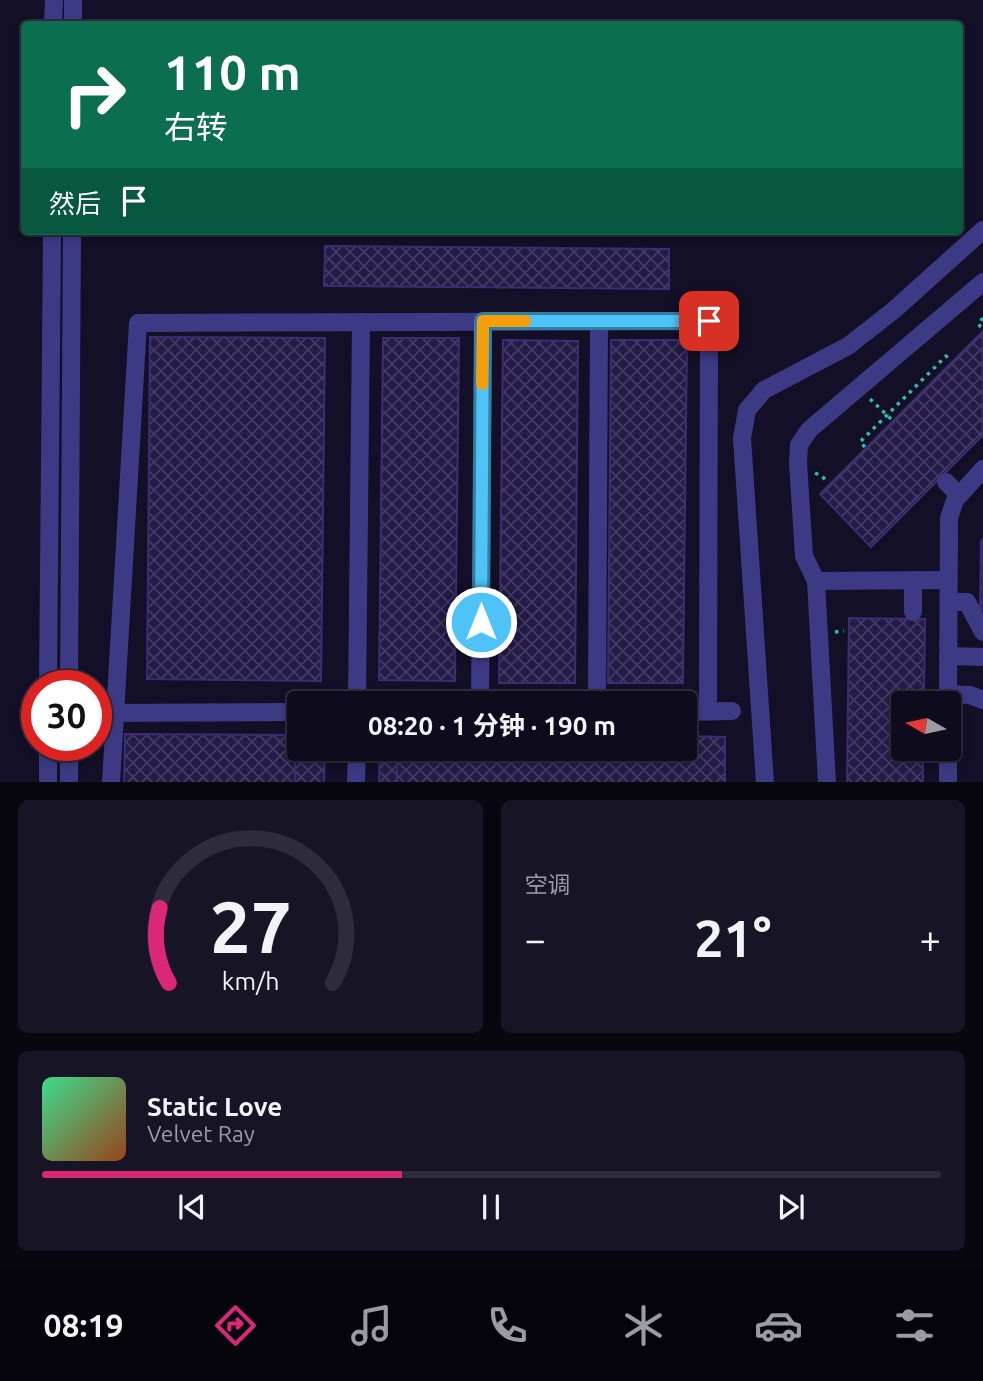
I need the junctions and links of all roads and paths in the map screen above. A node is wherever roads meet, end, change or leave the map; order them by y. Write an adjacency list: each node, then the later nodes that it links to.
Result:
1 (54, 0): 3 (street)
2 (73, 0): 4 (street)
3 (53, 21)
4 (73, 21)
5 (983, 230): 57 (street)
6 (52, 235): 35 (street)
7 (72, 235): 36 (street)
8 (983, 282): 17 (street)
9 (983, 318): 13 (path)
10 (483, 321): 11 (street); 12 (street); 38 (street)
11 (599, 321): 39 (street); 46 (street)
12 (361, 322): 37 (street); 48 (street)
13 (981, 327)
14 (950, 359): 15 (path)
15 (928, 374): 16 (path); 18 (path)
16 (933, 379)
17 (859, 387): 20 (path); 29 (street)
18 (910, 392): 19 (path); 20 (path)
19 (914, 396)
20 (889, 417): 21 (path)
21 (874, 428): 22 (path); 23 (path)
22 (878, 432)
23 (865, 447)
24 (983, 470): 26 (street)
25 (946, 482): 26 (street)
26 (959, 495): 28 (street)
27 (913, 580): 28 (street); 29 (street); 31 (street)
28 (948, 580): 30 (street)
29 (816, 581): 58 (street)
30 (948, 602): 32 (street); 33 (street)
31 (913, 612)
32 (981, 625)
33 (948, 656): 34 (street); 40 (street)
34 (983, 657)
35 (48, 670)
36 (69, 670)
37 (357, 691)
38 (480, 691)
39 (597, 691)
40 (948, 691)
41 (961, 697): 42 (street)
42 (983, 700)
43 (732, 711): 46 (street)
44 (287, 712): 48 (street)
45 (697, 712): 46 (street)
46 (708, 712)
47 (112, 713): 48 (street)
48 (116, 713): 55 (street)
49 (48, 761): 53 (street)
50 (69, 761): 54 (street)
51 (357, 761): 56 (street)
52 (948, 761): 59 (street)
53 (48, 782)
54 (69, 782)
55 (111, 782)
56 (356, 782)
57 (765, 782)
58 (827, 782)
59 (948, 782)

